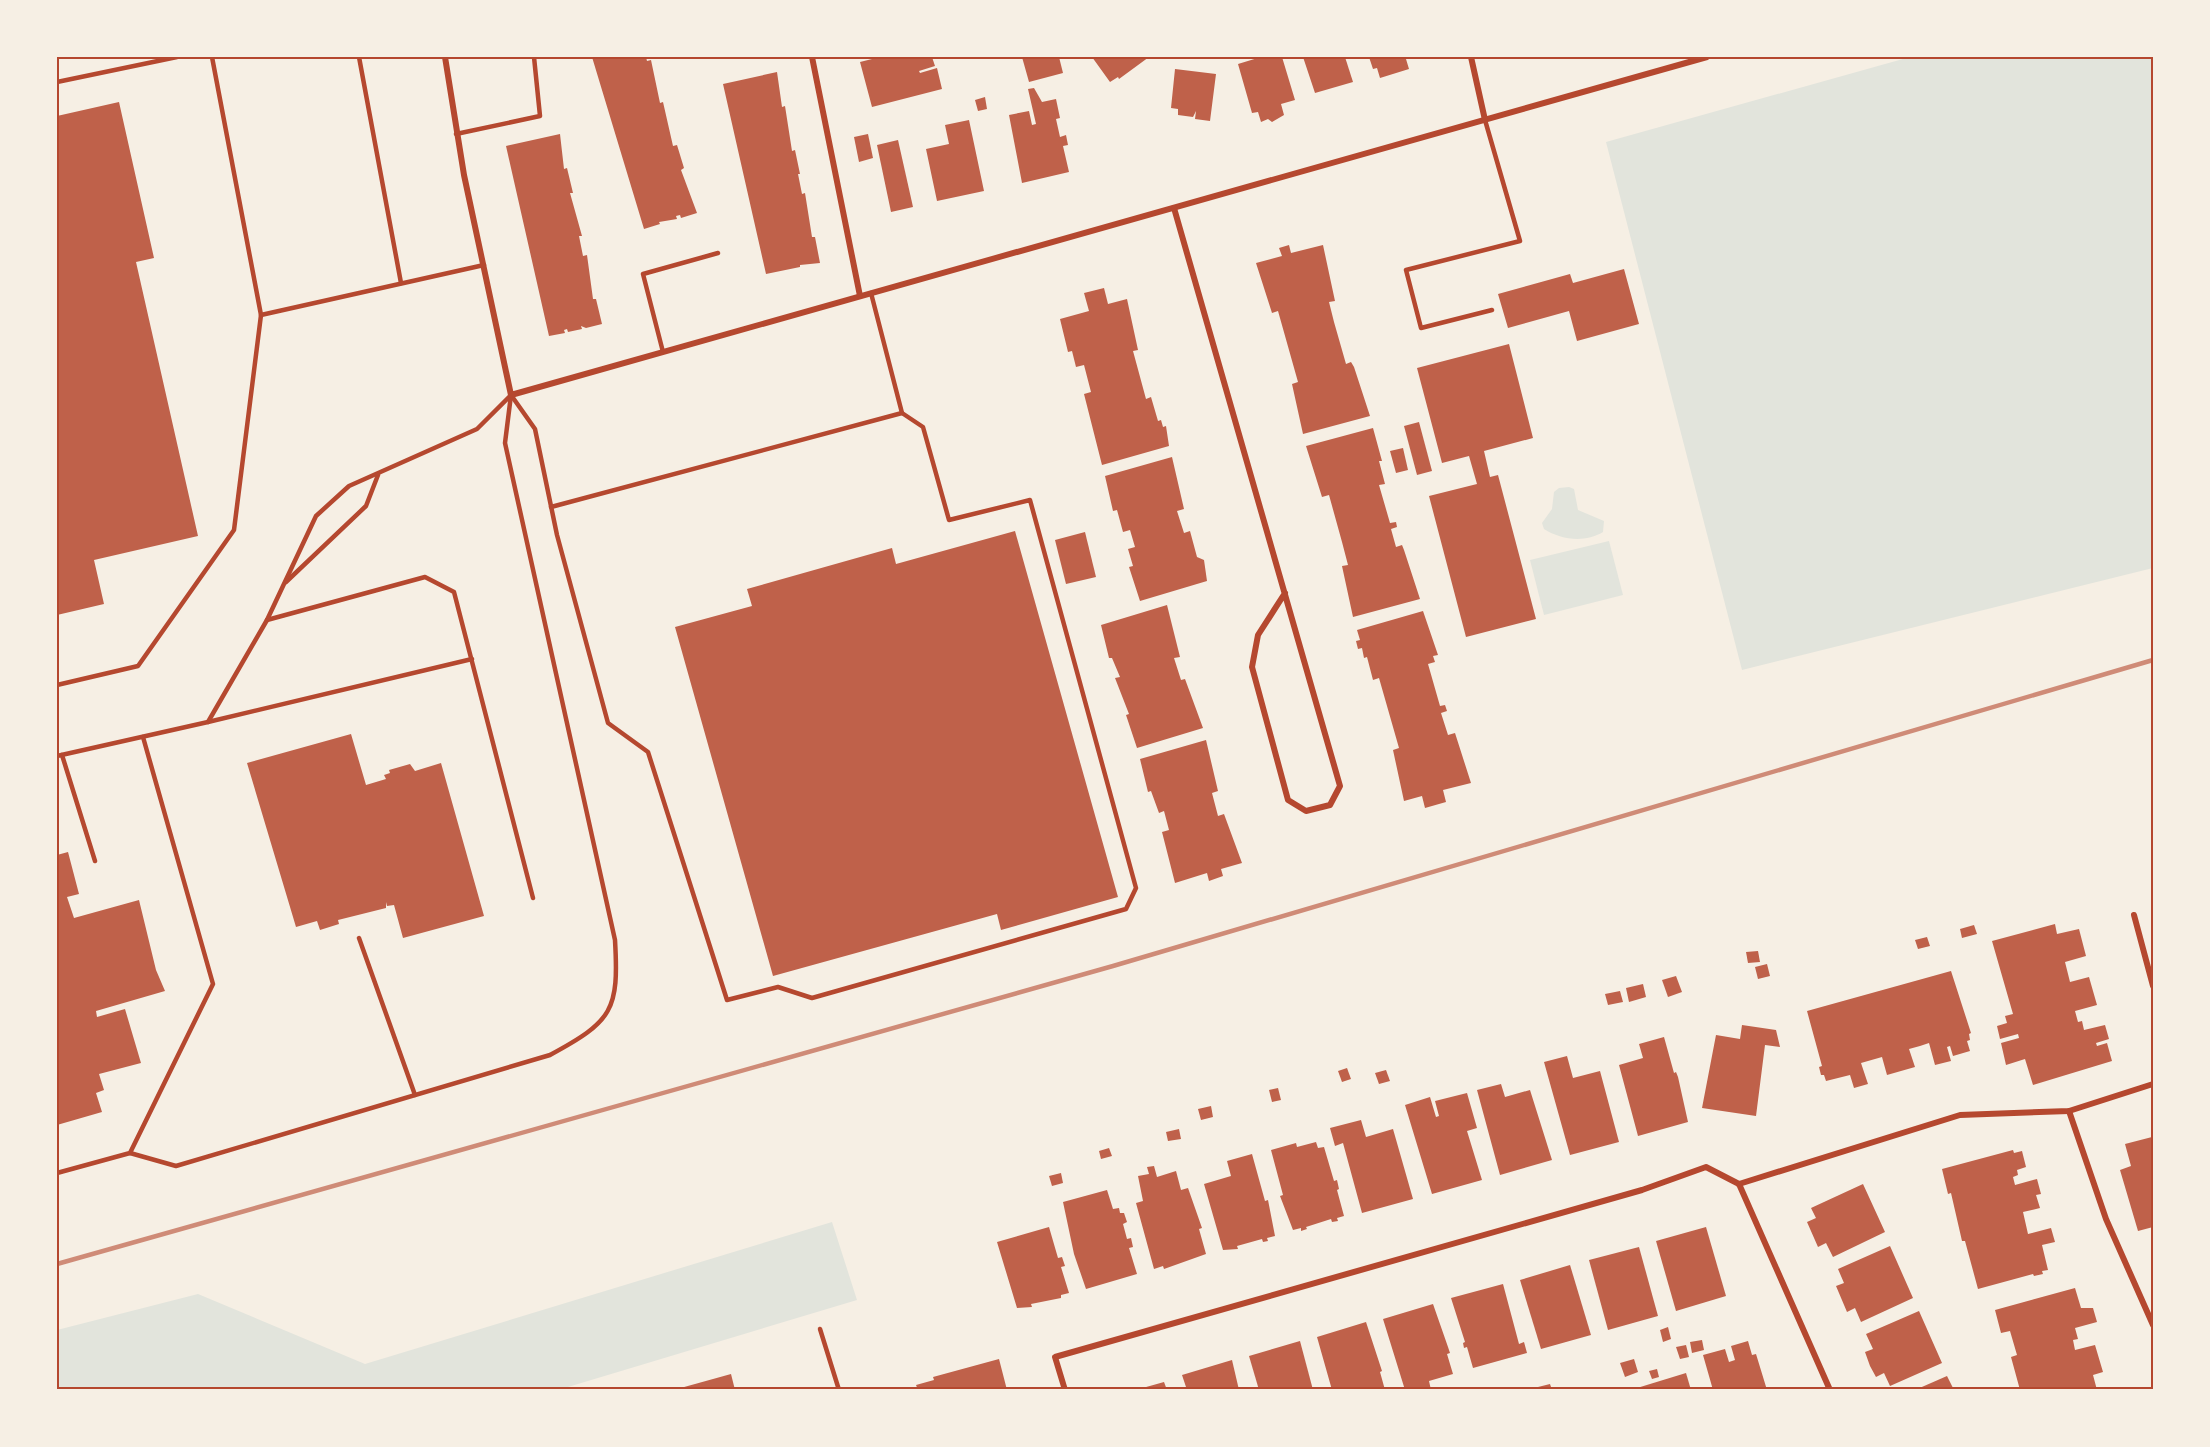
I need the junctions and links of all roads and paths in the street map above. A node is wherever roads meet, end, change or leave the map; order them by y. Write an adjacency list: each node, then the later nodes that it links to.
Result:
1 (177, 57): 9 (lane)
2 (212, 57): 19 (lane)
3 (359, 57): 15 (lane)
4 (445, 57): 11 (street)
5 (534, 57): 11 (lane)
6 (812, 57): 17 (street)
7 (1471, 57): 10 (street)
8 (1707, 57): 10 (street)
9 (57, 82)
10 (1485, 120): 12 (street); 18 (lane)
11 (456, 134): 14 (street)
12 (1174, 208): 16 (street); 26 (street)
13 (718, 254): 20 (lane)
14 (484, 265): 15 (lane); 21 (street)
15 (401, 284): 19 (lane)
16 (871, 293): 17 (street); 22 (lane)
17 (860, 296): 20 (street)
18 (1492, 310)
19 (261, 315): 29 (lane)
20 (663, 352): 21 (street)
21 (511, 395): 23 (lane); 24 (lane); 39 (lane)
22 (902, 413): 24 (lane); 24 (lane)
23 (378, 475): 25 (lane); 25 (lane)
24 (551, 507)
25 (284, 584): 27 (lane)
26 (1286, 593): 26 (street)
27 (267, 620): 28 (lane); 30 (lane)
28 (472, 659): 30 (lane); 34 (lane)
29 (57, 685)
30 (208, 722): 31 (lane)
31 (143, 737): 32 (lane); 41 (lane)
32 (59, 756): 33 (lane)
33 (95, 861)
34 (533, 898)
35 (2134, 915): 37 (street)
36 (359, 938): 39 (lane)
37 (2153, 986)
38 (2153, 1084): 40 (street)
39 (415, 1095): 41 (lane)
40 (2069, 1111): 43 (street); 44 (street)
41 (130, 1154): 42 (lane)
42 (57, 1173)
43 (1739, 1184): 47 (street); 48 (street)
44 (2153, 1325)
45 (820, 1329): 46 (lane)
46 (838, 1390)
47 (1065, 1390)
48 (1830, 1390)

